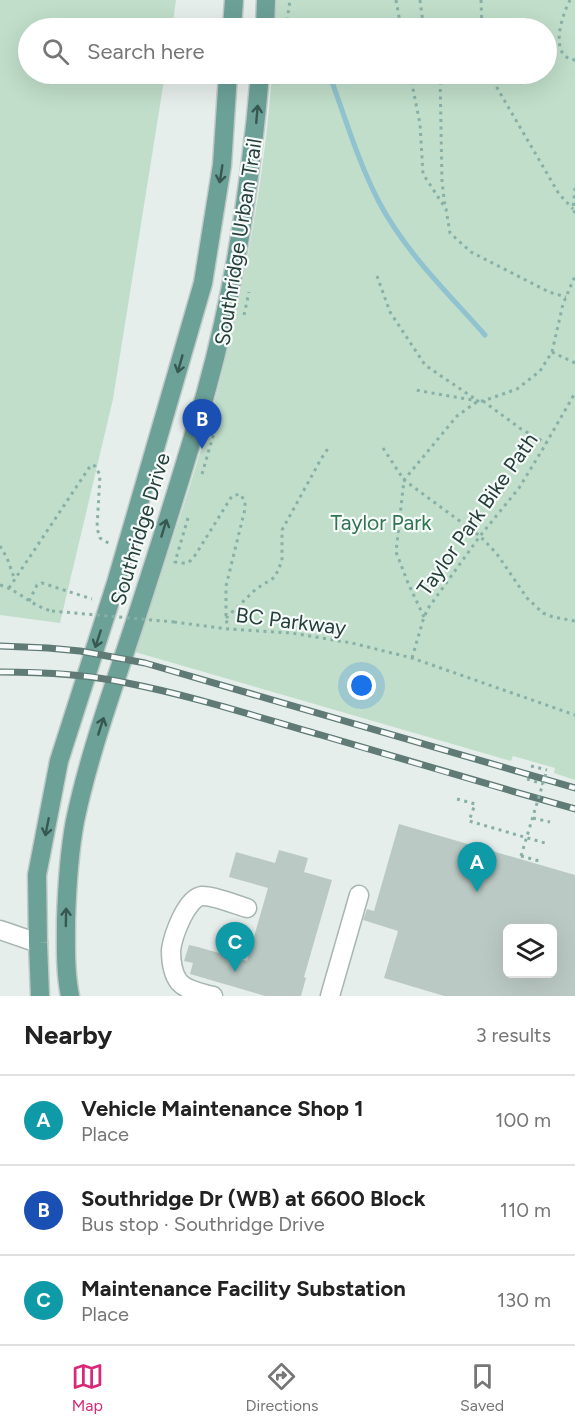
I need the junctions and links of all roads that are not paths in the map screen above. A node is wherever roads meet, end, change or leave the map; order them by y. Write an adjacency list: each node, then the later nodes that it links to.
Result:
1 (234, 0): 3 (main road)
2 (267, 0): 4 (main road)
3 (233, 18)
4 (265, 18)
5 (227, 84): 10 (main road, Southridge Drive, one-way to 10)
6 (259, 84): 11 (main road, Southridge Drive, one-way to 6)
7 (359, 895): 15 (lane)
8 (247, 908): 14 (lane)
9 (0, 930): 10 (lane)
10 (38, 943): 11 (main road); 12 (main road, Southridge Drive)
11 (66, 976): 13 (main road, Southridge Drive)
12 (40, 996)
13 (70, 996)
14 (212, 996)
15 (330, 996)

